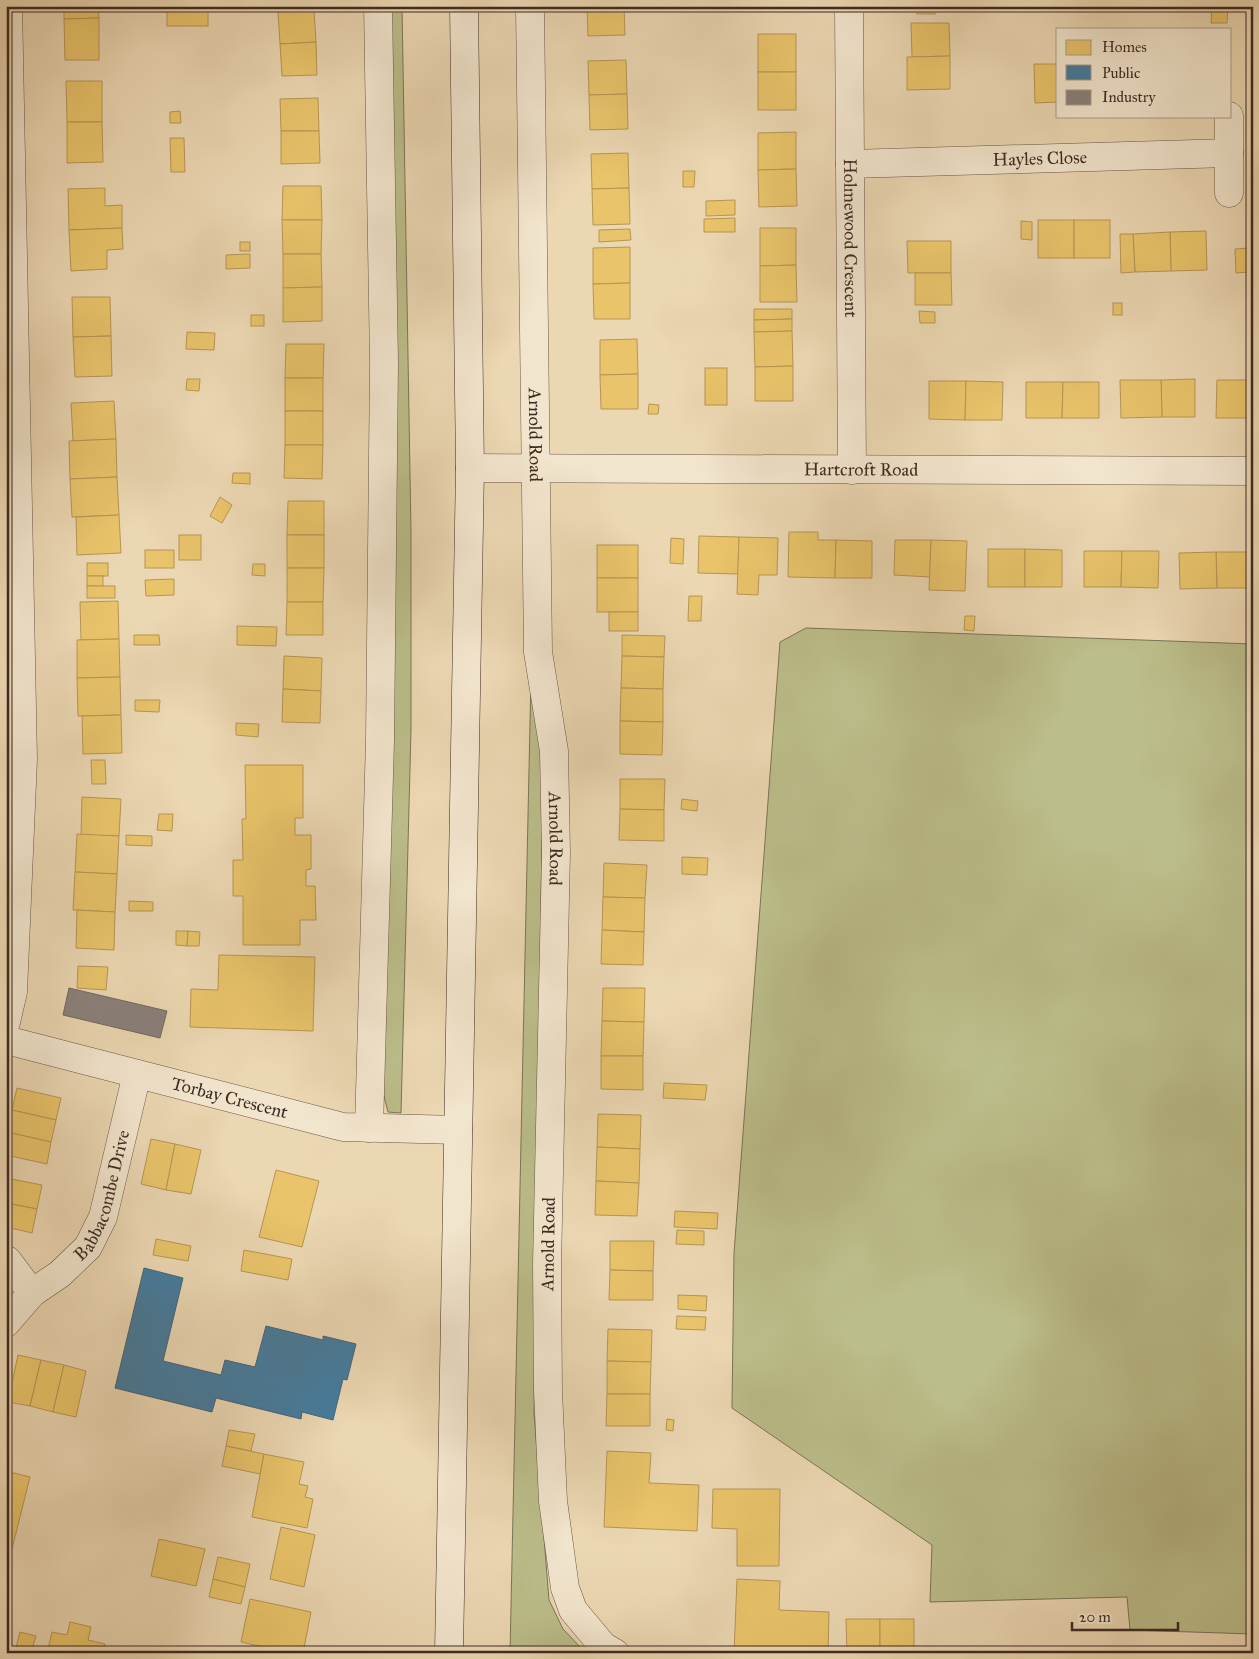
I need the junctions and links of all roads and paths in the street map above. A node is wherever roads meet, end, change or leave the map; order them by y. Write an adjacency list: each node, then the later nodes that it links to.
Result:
1 (8, 6): 14 (street)
2 (378, 6): 17 (street)
3 (464, 6): 10 (street)
4 (530, 6): 11 (street, Arnold Road)
5 (849, 6): 8 (street, Holmewood Crescent)
6 (1229, 118): 7 (street)
7 (1229, 153): 8 (street, Hayles Close); 9 (street)
8 (850, 164): 12 (street, Holmewood Crescent)
9 (1229, 193)
10 (470, 468): 11 (street, Hartcroft Road); 18 (street)
11 (536, 468): 12 (street, Hartcroft Road); 23 (street, Arnold Road)
12 (852, 470): 13 (street, Hartcroft Road)
13 (1253, 471)
14 (6, 1022)
15 (6, 1040): 16 (street, Torbay Crescent)
16 (137, 1074): 17 (street, Torbay Crescent); 20 (street, Babbacombe Drive)
17 (369, 1128): 18 (street, Torbay Crescent)
18 (458, 1130): 22 (street)
19 (7, 1260): 20 (street)
20 (32, 1293): 21 (street, Babbacombe Drive)
21 (6, 1322)
22 (449, 1653)
23 (615, 1653)

